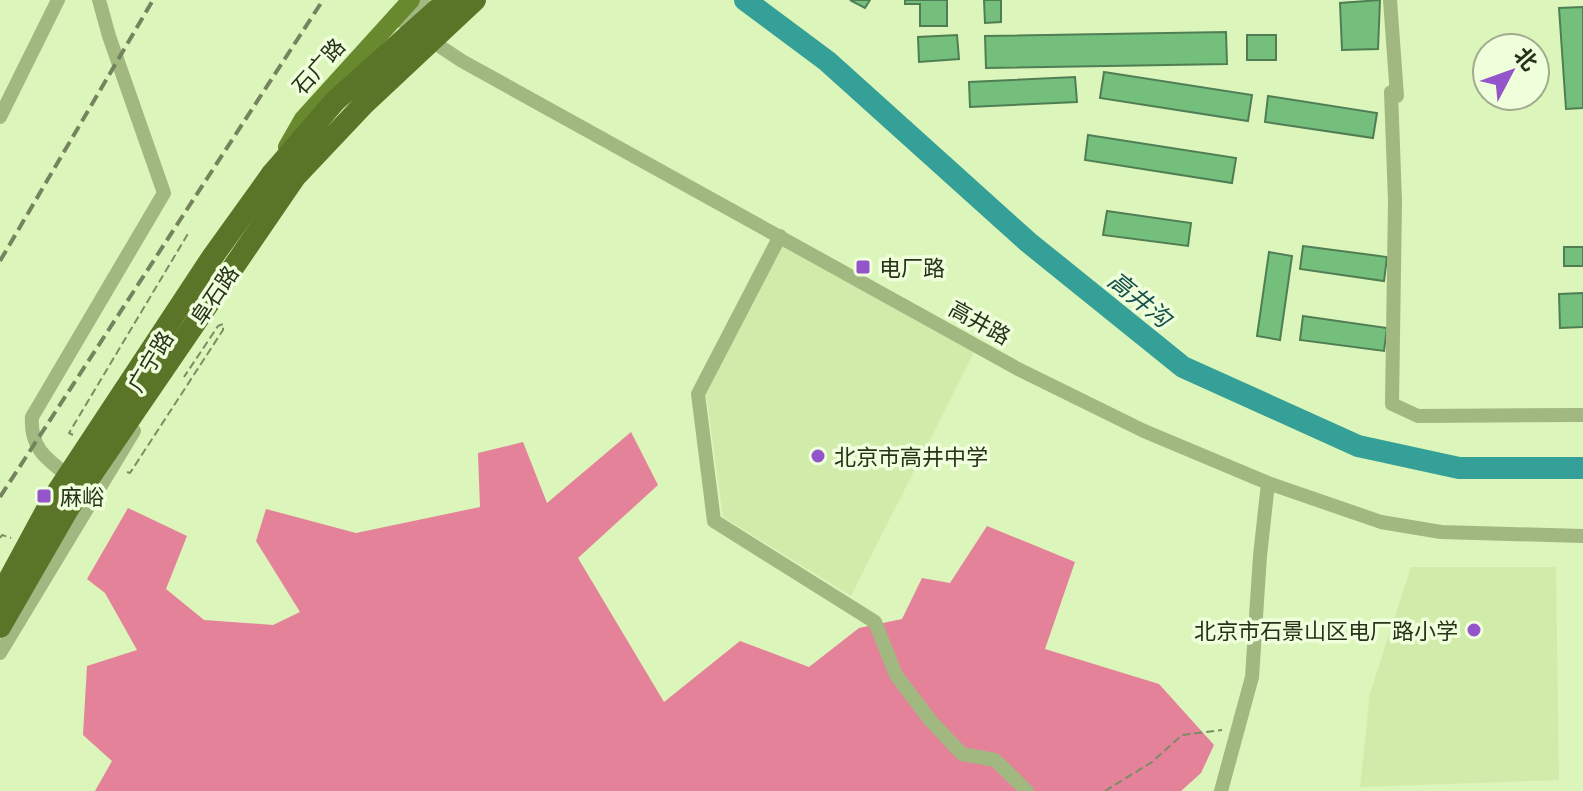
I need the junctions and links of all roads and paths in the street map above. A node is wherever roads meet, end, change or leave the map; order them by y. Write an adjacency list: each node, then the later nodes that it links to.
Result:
1 (58, 0): 10 (street)
2 (99, 0): 18 (street)
3 (411, 0): 11 (main road, 石广路, bridge)
4 (423, 0): 8 (street, 广宁路)
5 (448, 0): 11 (highway, 阜石路, bridge)
6 (478, 0): 9 (street, 广宁路); 25 (highway, 阜石路, bridge)
7 (1390, 0): 15 (street)
8 (400, 20): 9 (street, 高井路); 18 (street, 广宁路)
9 (432, 43): 13 (street, 高井路); 26 (street, 广宁路)
10 (0, 117)
11 (272, 174): 24 (highway, 阜石路)
12 (189, 232): 16 (path)
13 (780, 236): 19 (street, 高井路); 28 (street)
14 (184, 377): 17 (path)
15 (1583, 415)
16 (74, 436)
17 (118, 466)
18 (67, 475): 23 (street, 广宁路)
19 (1268, 483): 20 (street, 高井路); 27 (street)
20 (1583, 536)
21 (0, 538): 22 (path)
22 (10, 540)
23 (0, 580)
24 (0, 596)
25 (0, 627)
26 (0, 653)
27 (1239, 727): 29 (path); 30 (street)
28 (1027, 791)
29 (1105, 791)
30 (1221, 791)

